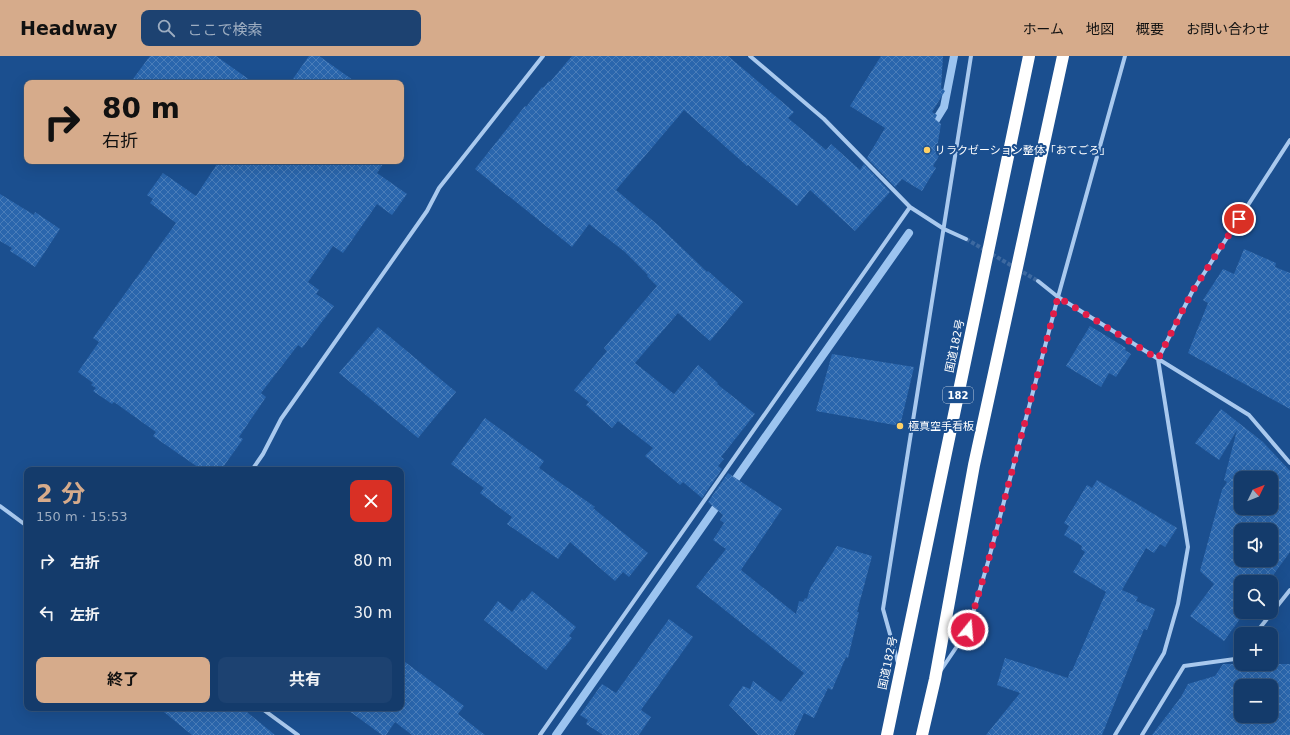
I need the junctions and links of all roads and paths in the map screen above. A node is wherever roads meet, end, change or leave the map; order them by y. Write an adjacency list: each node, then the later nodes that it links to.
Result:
1 (543, 56): 15 (street)
2 (750, 56): 8 (street)
3 (971, 56): 9 (street)
4 (1029, 56): 21 (highway, 国道182号 / 182)
5 (1063, 56): 22 (highway, 182)
6 (1125, 56): 12 (street)
7 (1290, 140): 13 (street)
8 (910, 207): 9 (street); 25 (street)
9 (944, 229): 10 (street); 21 (street)
10 (966, 239)
11 (1038, 281): 12 (street)
12 (1058, 297): 13 (street); 22 (street)
13 (1158, 359): 14 (street); 28 (street)
14 (1290, 463)
15 (254, 467)
16 (0, 506): 17 (street)
17 (24, 524)
18 (1290, 590): 19 (street)
19 (1261, 627)
20 (1234, 659): 29 (street)
21 (900, 671): 26 (highway, 国道182号 / 182)
22 (935, 679): 27 (highway, 182)
23 (266, 711): 24 (street)
24 (298, 735)
25 (540, 735)
26 (887, 735)
27 (922, 735)
28 (1115, 735)
29 (1142, 735)

